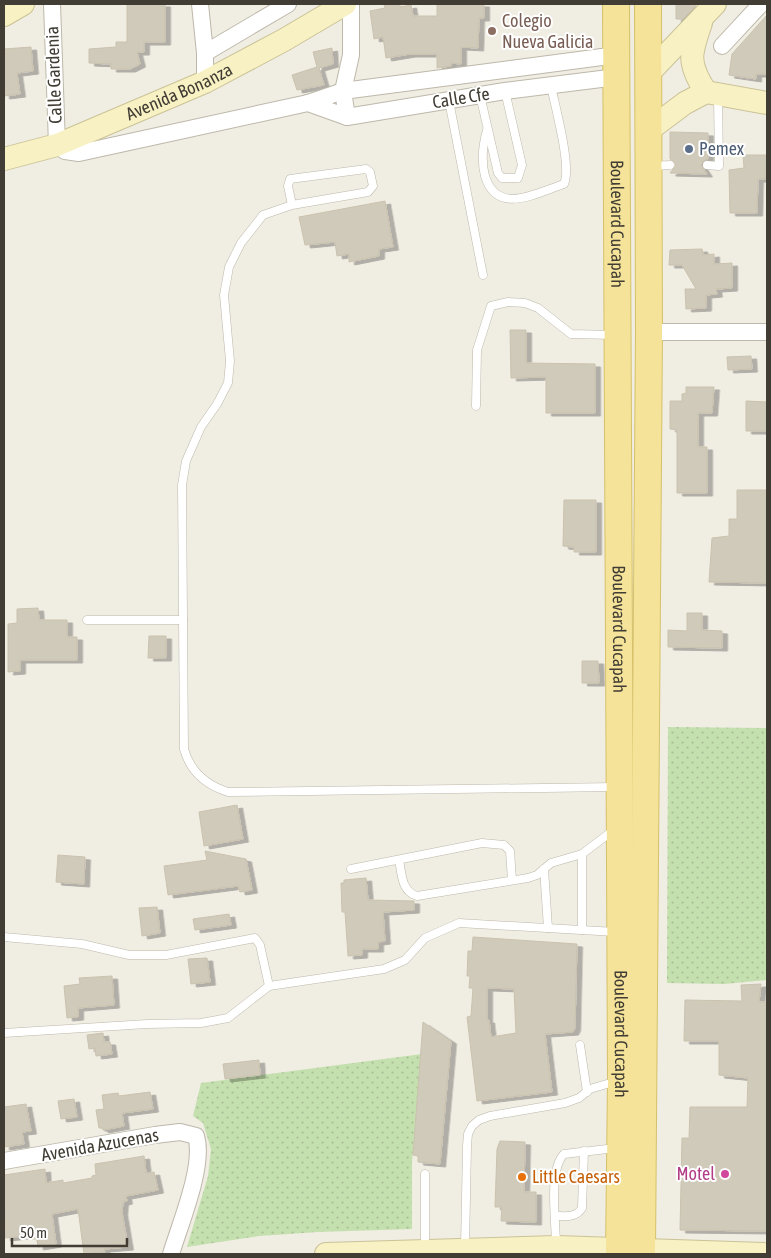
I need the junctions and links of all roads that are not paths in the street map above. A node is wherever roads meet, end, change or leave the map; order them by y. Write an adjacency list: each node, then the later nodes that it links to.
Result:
1 (23, 4): 11 (street)
2 (52, 4): 30 (street, Calle Gardenia)
3 (200, 4): 13 (street)
4 (288, 4): 13 (street)
5 (345, 4): 17 (street, Avenida Bonanza)
6 (351, 4): 20 (street)
7 (616, 4): 15 (main road, Boulevard Cucapah)
8 (648, 4): 16 (main road, Boulevard Cucapah)
9 (761, 4): 12 (street)
10 (709, 10): 16 (street); 22 (street)
11 (4, 15)
12 (722, 46)
13 (205, 53): 17 (street)
14 (573, 60): 15 (street, Calle Cfe); 18 (street); 20 (street, Calle Cfe)
15 (617, 66): 18 (street, Calle Cfe); 37 (main road, Boulevard Cucapah)
16 (648, 74): 29 (main road, Boulevard Cucapah)
17 (205, 82): 30 (street, Avenida Bonanza)
18 (577, 82): 19 (street, Calle Cfe)
19 (551, 86): 21 (street, Calle Cfe); 28 (lane)
20 (343, 90): 25 (street, Calle Cfe); 27 (street)
21 (505, 91): 23 (street, Calle Cfe); 28 (lane)
22 (712, 93): 26 (street); 29 (street); 32 (lane)
23 (480, 95): 24 (street, Calle Cfe); 28 (lane)
24 (449, 101): 27 (street, Calle Cfe); 34 (lane)
25 (308, 103): 27 (street, Calle Cfe); 30 (street, Calle Cfe)
26 (767, 103)
27 (347, 117)
28 (487, 130)
29 (649, 130): 35 (main road, Boulevard Cucapah)
30 (57, 145): 31 (street, Avenida Bonanza)
31 (4, 158)
32 (708, 165)
33 (292, 205): 33 (lane); 40 (lane)
34 (482, 275)
35 (649, 332): 36 (street); 66 (main road, Boulevard Cucapah)
36 (767, 332)
37 (617, 335): 38 (lane); 41 (main road, Boulevard Cucapah)
38 (476, 406)
39 (87, 620): 40 (lane)
40 (183, 620): 41 (lane)
41 (620, 787): 42 (main road, Boulevard Cucapah)
42 (619, 826): 43 (lane); 50 (main road, Boulevard Cucapah)
43 (582, 854): 45 (lane); 49 (lane)
44 (398, 860): 46 (lane); 47 (lane); 47 (lane)
45 (544, 868): 47 (lane); 48 (lane)
46 (351, 870)
47 (512, 880)
48 (548, 928): 49 (lane); 52 (lane)
49 (582, 930): 50 (lane)
50 (621, 932): 55 (main road, Boulevard Cucapah)
51 (4, 937): 52 (lane)
52 (269, 986): 53 (lane)
53 (4, 1034)
54 (580, 1045): 56 (lane)
55 (622, 1080): 56 (lane); 57 (main road, Boulevard Cucapah)
56 (586, 1092): 64 (lane)
57 (621, 1148): 58 (lane); 66 (main road, Boulevard Cucapah)
58 (584, 1151): 61 (lane); 61 (lane)
59 (4, 1161): 67 (street, Avenida Azucenas)
60 (425, 1174): 63 (lane)
61 (556, 1216): 62 (lane)
62 (556, 1247): 65 (street); 66 (street)
63 (426, 1250): 64 (street); 68 (street)
64 (464, 1252): 65 (street)
65 (507, 1252)
66 (630, 1252): 69 (street)
67 (171, 1254)
68 (326, 1254)
69 (763, 1254)

